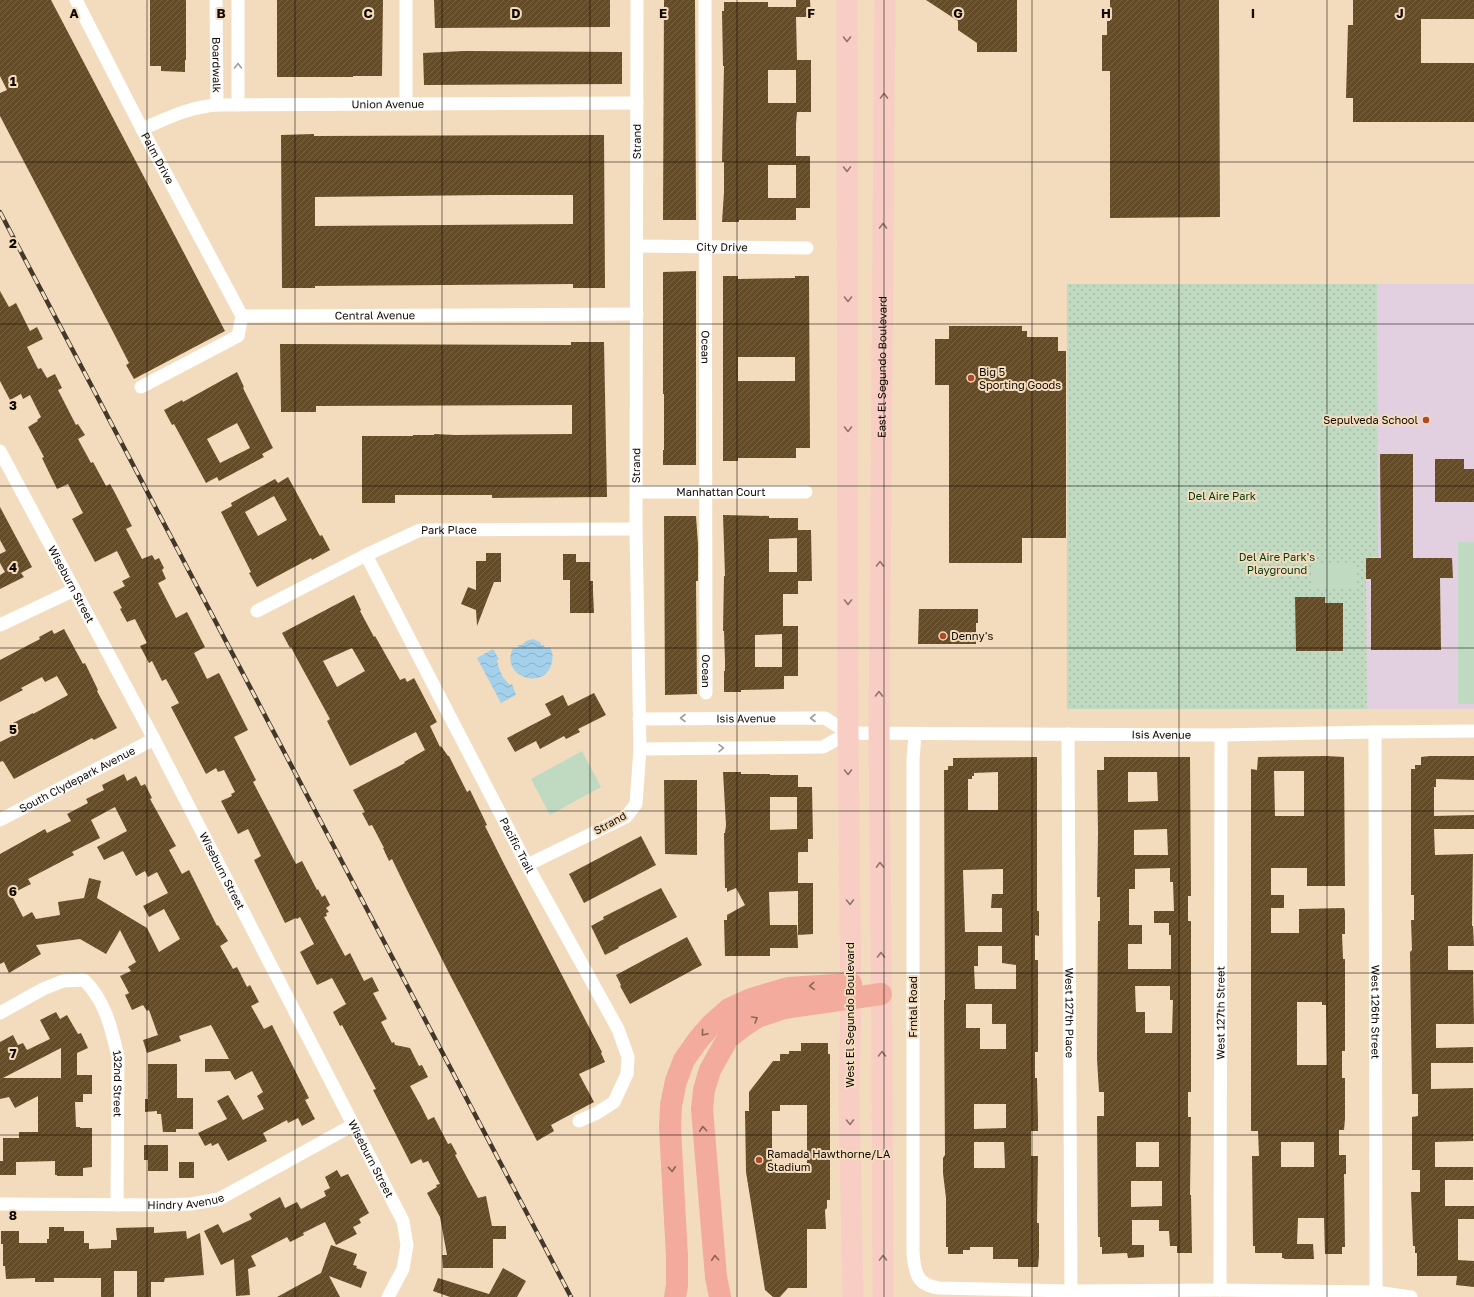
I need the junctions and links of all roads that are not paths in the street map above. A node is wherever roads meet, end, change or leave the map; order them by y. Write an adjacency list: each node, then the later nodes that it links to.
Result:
1 (76, 0): 13 (street, Palm Drive)
2 (216, 0): 11 (street, Boardwalk)
3 (238, 0): 12 (street, Boardwalk, one-way to 3)
4 (406, 0): 10 (street)
5 (637, 0): 9 (street, Strand)
6 (705, 0): 15 (street, Ocean)
7 (847, 0): 33 (main road, one-way to 33)
8 (885, 0): 34 (main road, East El Segundo Boulevard, one-way to 8)
9 (637, 103): 10 (street, Union Avenue); 14 (street, Strand)
10 (406, 104): 12 (street, Union Avenue)
11 (217, 105): 12 (street, Union Avenue); 13 (street, Union Avenue)
12 (238, 105)
13 (142, 129): 18 (street, Palm Drive)
14 (637, 246): 15 (street, City Drive); 17 (street, Strand)
15 (706, 246): 16 (street, City Drive); 22 (street, Ocean)
16 (807, 248)
17 (637, 314): 18 (street, Central Avenue); 21 (street, Strand)
18 (242, 316): 19 (street)
19 (141, 387)
20 (0, 451): 26 (street, Wiseburn Street)
21 (636, 492): 22 (street, Manhattan Court); 24 (street, Strand)
22 (706, 492): 23 (street, Manhattan Court); 29 (street, Ocean)
23 (806, 492)
24 (636, 529): 25 (street, Park Place); 30 (street, Strand)
25 (366, 555): 27 (street, Park Place); 41 (street, Pacific Trail)
26 (74, 590): 28 (street); 38 (street, Wiseburn Street)
27 (257, 611)
28 (0, 625)
29 (706, 693)
30 (639, 718): 33 (street, Isis Avenue, one-way to 30); 39 (street, Strand)
31 (1375, 732): 32 (street, Isis Avenue); 37 (street, Isis Avenue); 53 (street, West 126th Street)
32 (1474, 732)
33 (848, 733): 34 (street, Isis Avenue); 39 (street, Isis Avenue, one-way to 33); 42 (main road, West El Segundo Boulevard, one-way to 42)
34 (879, 733): 35 (street, Isis Avenue); 43 (main road, one-way to 34)
35 (915, 734): 36 (street, Isis Avenue); 52 (street, Frntal Road)
36 (1068, 734): 37 (street, Isis Avenue); 52 (street, West 127th Place)
37 (1221, 735): 51 (street, West 127th Street)
38 (154, 739): 40 (street, South Clydepark Avenue); 47 (street, Wiseburn Street)
39 (640, 749): 41 (street, Strand)
40 (0, 820)
41 (527, 865): 46 (street, Pacific Trail)
42 (851, 992): 43 (highway); 45 (main road, West El Segundo Boulevard); 55 (highway, one-way to 55); 56 (highway, one-way to 42)
43 (881, 994): 48 (main road, one-way to 43)
44 (0, 1013): 50 (street, 132nd Street)
45 (849, 1092): 48 (main road); 57 (main road, West El Segundo Boulevard, one-way to 57)
46 (579, 1121)
47 (353, 1125): 50 (street, Hindry Avenue); 54 (street, Wiseburn Street)
48 (882, 1170): 58 (main road, one-way to 48)
49 (0, 1204): 50 (street, Hindry Avenue)
50 (117, 1205)
51 (1220, 1290): 52 (street); 53 (street)
52 (1071, 1292)
53 (1376, 1292): 59 (street)
54 (388, 1297)
55 (674, 1297)
56 (720, 1297)
57 (853, 1297)
58 (883, 1297)
59 (1411, 1297)

